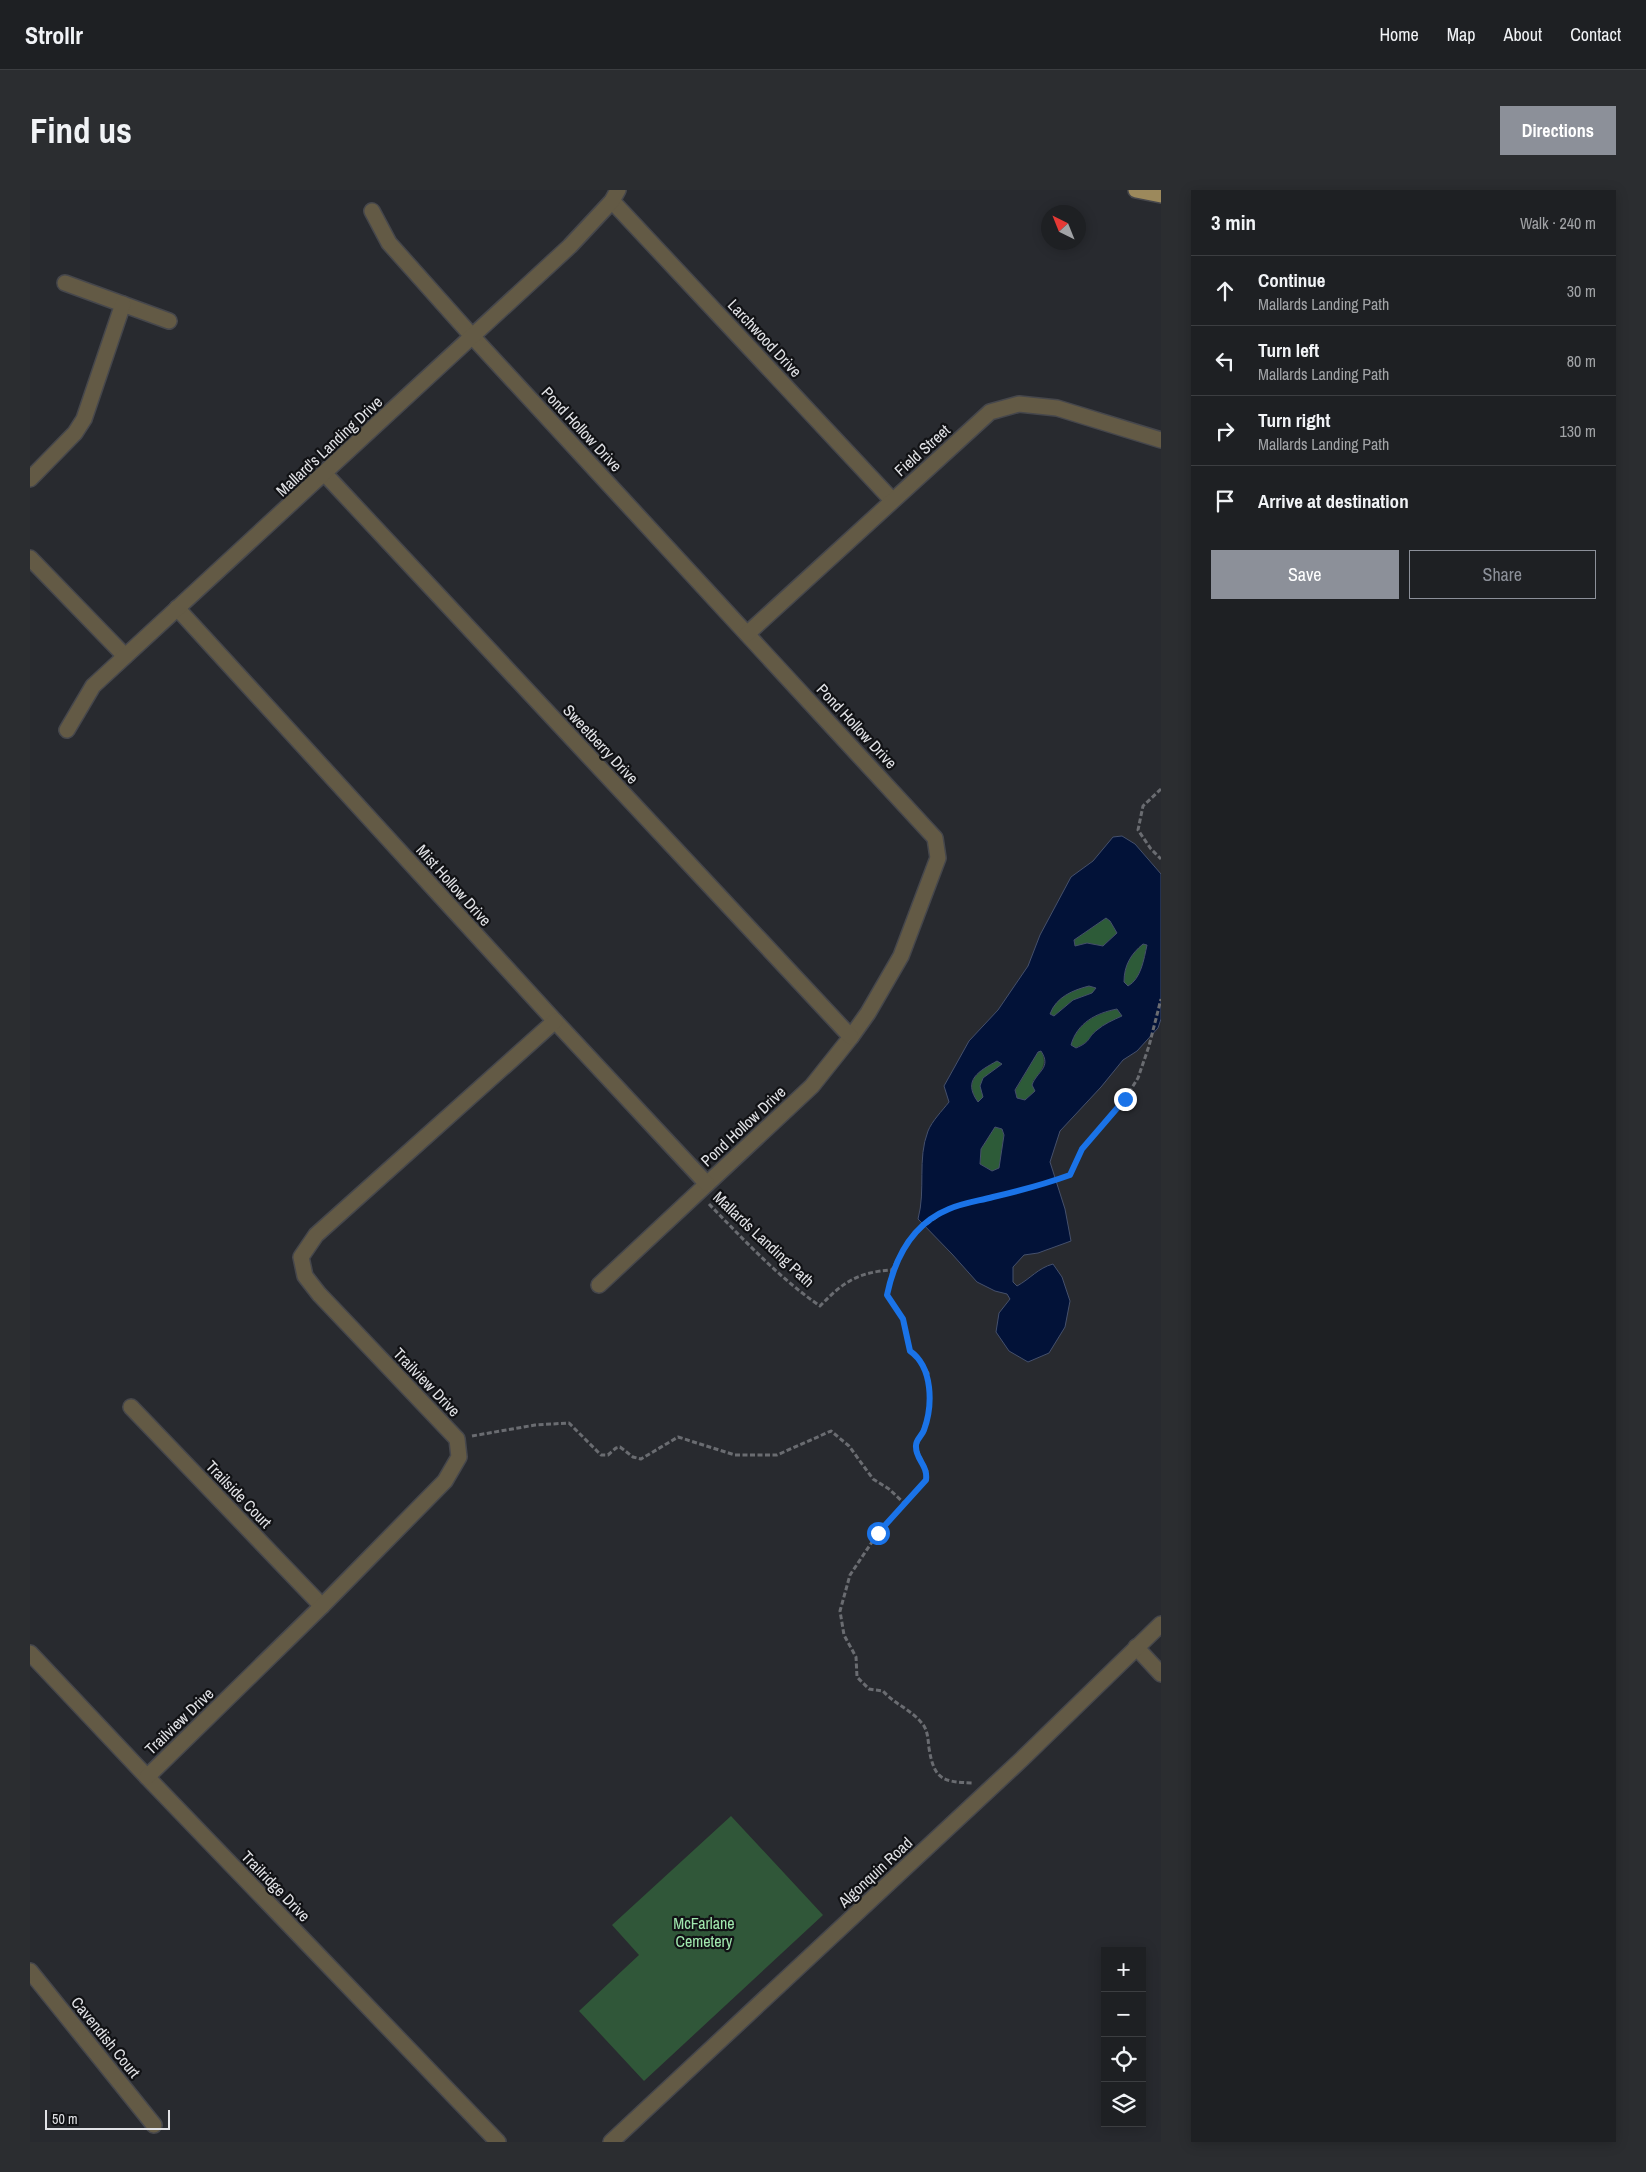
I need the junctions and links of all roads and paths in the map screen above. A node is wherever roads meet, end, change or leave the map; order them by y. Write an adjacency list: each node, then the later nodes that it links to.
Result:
1 (1136, 190): 2 (main road)
2 (1161, 195)
3 (615, 196): 8 (street, Mallard's Landing Drive); 12 (street, Larchwood Drive)
4 (372, 211): 8 (street, Pond Hollow Drive)
5 (65, 283): 6 (street)
6 (123, 304): 7 (street); 11 (street)
7 (169, 321)
8 (472, 336): 10 (street, Mallard's Landing Drive); 15 (street, Pond Hollow Drive)
9 (1161, 440): 12 (street, Field Street)
10 (325, 474): 14 (street, Mallard's Landing Drive); 22 (street, Sweetberry Drive)
11 (30, 479)
12 (892, 500): 15 (street, Field Street)
13 (30, 558): 16 (street)
14 (177, 608): 16 (street, Mallard's Landing Drive); 21 (street, Mist Hollow Drive)
15 (747, 634): 22 (street, Pond Hollow Drive)
16 (125, 656): 17 (street, Mallard's Landing Drive)
17 (67, 730)
18 (1161, 789): 19 (path)
19 (1161, 860)
20 (1161, 999): 24 (path)
21 (555, 1021): 23 (street, Mist Hollow Drive); 27 (street, Trailview Drive)
22 (851, 1037): 23 (street, Pond Hollow Drive)
23 (703, 1188): 24 (path, Mallards Landing Path); 25 (street, Pond Hollow Drive)
24 (892, 1270): 28 (path)
25 (599, 1285)
26 (131, 1407): 29 (street, Trailside Court)
27 (457, 1439): 28 (path); 29 (street, Trailview Drive)
28 (904, 1503): 35 (path)
29 (322, 1606): 34 (street, Trailview Drive)
30 (1161, 1624): 31 (street, Algonquin Road)
31 (1136, 1647): 33 (street); 35 (street, Algonquin Road)
32 (30, 1653): 34 (street, Trailridge Drive)
33 (1161, 1674)
34 (146, 1777): 38 (street, Trailridge Drive)
35 (994, 1784): 39 (street, Algonquin Road)
36 (30, 1972): 37 (street, Cavendish Court)
37 (154, 2125)
38 (498, 2142)
39 (611, 2142)

